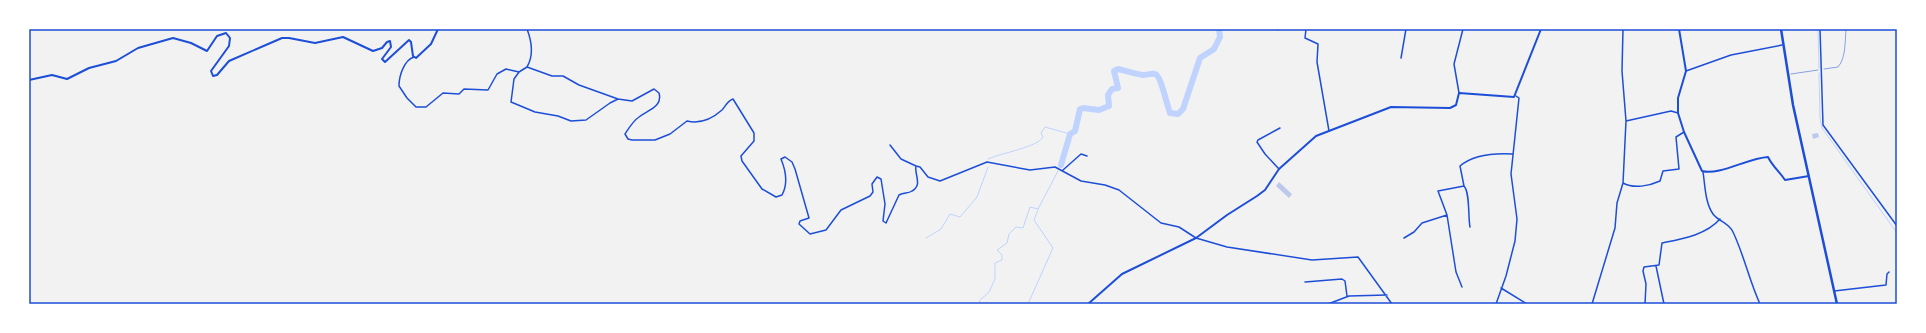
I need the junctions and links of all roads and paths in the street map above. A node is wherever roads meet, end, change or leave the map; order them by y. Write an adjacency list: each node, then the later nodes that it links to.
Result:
1 (438, 29): 13 (main road)
2 (527, 29): 15 (street)
3 (1306, 29): 27 (street)
4 (1406, 29): 14 (street)
5 (1463, 29): 21 (street)
6 (1541, 29): 22 (main road)
7 (1623, 29): 25 (street)
8 (1679, 29): 17 (main road)
9 (1781, 29): 12 (highway)
10 (1820, 29): 16 (street)
11 (1846, 29): 16 (path)
12 (1783, 45): 17 (street); 19 (highway)
13 (414, 57): 18 (street); 20 (main road)
14 (1401, 58)
15 (527, 68): 18 (street); 23 (street)
16 (1821, 70): 19 (path); 41 (street)
17 (1686, 71): 24 (main road)
18 (518, 72): 23 (street)
19 (1787, 74): 36 (highway)
20 (29, 80)
21 (1459, 93): 22 (main road); 27 (main road)
22 (1516, 96): 30 (street)
23 (618, 99): 32 (street)
24 (1678, 113): 25 (street); 28 (main road)
25 (1626, 121): 37 (street)
26 (1280, 128): 33 (street)
27 (1328, 131): 33 (main road)
28 (1684, 132): 35 (main road); 37 (street)
29 (890, 144): 32 (street)
30 (1513, 154): 38 (street); 49 (street)
31 (1087, 156): 34 (street)
32 (916, 166): 34 (street)
33 (1279, 169): 43 (main road)
34 (1063, 170): 43 (street)
35 (1702, 170): 36 (main road); 40 (street)
36 (1809, 176): 50 (highway)
37 (1623, 183): 58 (street)
38 (1464, 186): 39 (street); 42 (street)
39 (1447, 215): 44 (street); 48 (street)
40 (1720, 219): 45 (street); 61 (street)
41 (1897, 226)
42 (1470, 227)
43 (1196, 238): 51 (street); 53 (main road)
44 (1404, 238)
45 (1656, 266): 59 (street); 60 (street)
46 (1889, 272): 50 (street)
47 (1305, 282): 52 (street)
48 (1462, 287)
49 (1501, 288): 56 (street); 57 (street)
50 (1834, 291): 62 (highway)
51 (1387, 295): 52 (street); 55 (street)
52 (1347, 296): 54 (street)
53 (1088, 304)
54 (1328, 304)
55 (1392, 304)
56 (1496, 304)
57 (1527, 304)
58 (1592, 304)
59 (1645, 304)
60 (1664, 304)
61 (1760, 304)
62 (1837, 304)

